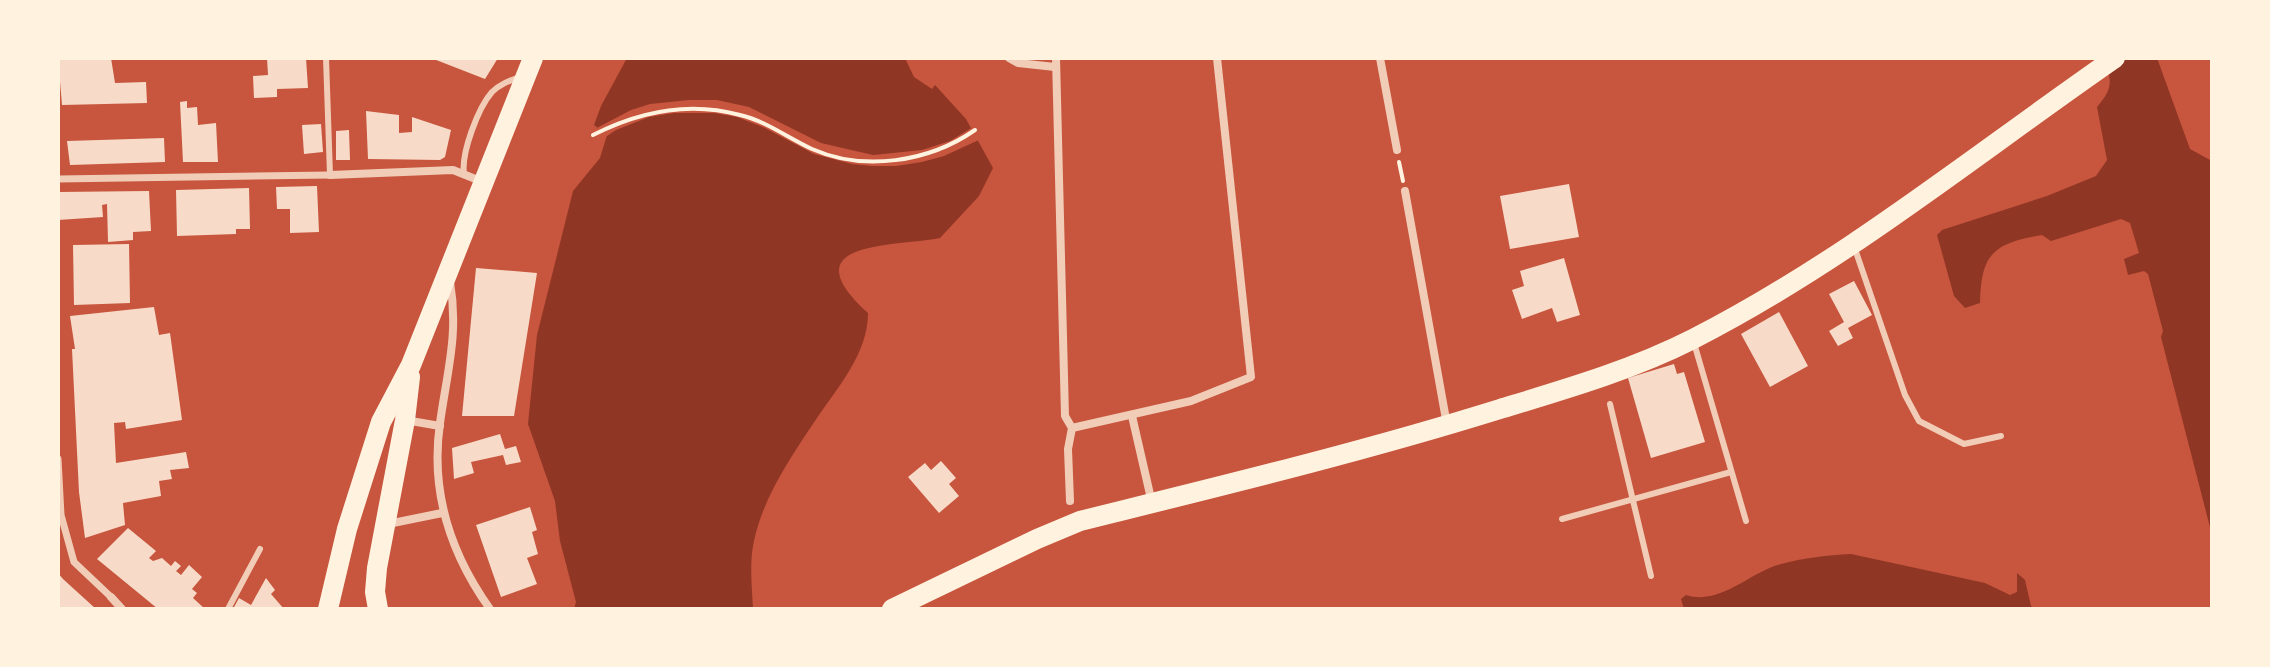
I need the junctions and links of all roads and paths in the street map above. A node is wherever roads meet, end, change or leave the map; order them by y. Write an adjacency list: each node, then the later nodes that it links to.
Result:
1 (326, 58): 11 (lane)
2 (1009, 58): 6 (street)
3 (1217, 58): 19 (street)
4 (1380, 58): 10 (street)
5 (2115, 58): 15 (main road)
6 (1055, 62): 23 (street)
7 (529, 67): 12 (main road); 12 (lane)
8 (975, 130): 9 (path)
9 (593, 135)
10 (1397, 150): 14 (path)
11 (330, 175): 12 (street); 13 (street)
12 (473, 178): 16 (main road)
13 (58, 179)
14 (1405, 191): 22 (street)
15 (1853, 242): 17 (main road); 24 (lane)
16 (447, 270): 20 (main road); 21 (street)
17 (1693, 339): 22 (main road); 26 (lane)
18 (1610, 404): 28 (lane)
19 (1132, 416): 23 (street); 30 (street)
20 (396, 417): 21 (street); 34 (main road); 40 (main road)
21 (440, 426): 31 (street)
22 (1448, 426): 30 (main road)
23 (1072, 428): 29 (street)
24 (2001, 436)
25 (58, 459): 27 (street)
26 (1731, 472): 28 (lane); 33 (lane)
27 (59, 487): 37 (street)
28 (1633, 499): 32 (lane); 36 (lane)
29 (1070, 501)
30 (1152, 503): 43 (main road)
31 (442, 513): 34 (street); 42 (street)
32 (1562, 519)
33 (1746, 521)
34 (385, 525): 41 (main road)
35 (260, 549): 39 (lane)
36 (1651, 576)
37 (111, 597): 38 (street)
38 (122, 609)
39 (228, 609)
40 (328, 609)
41 (378, 609)
42 (490, 609)
43 (892, 609)

